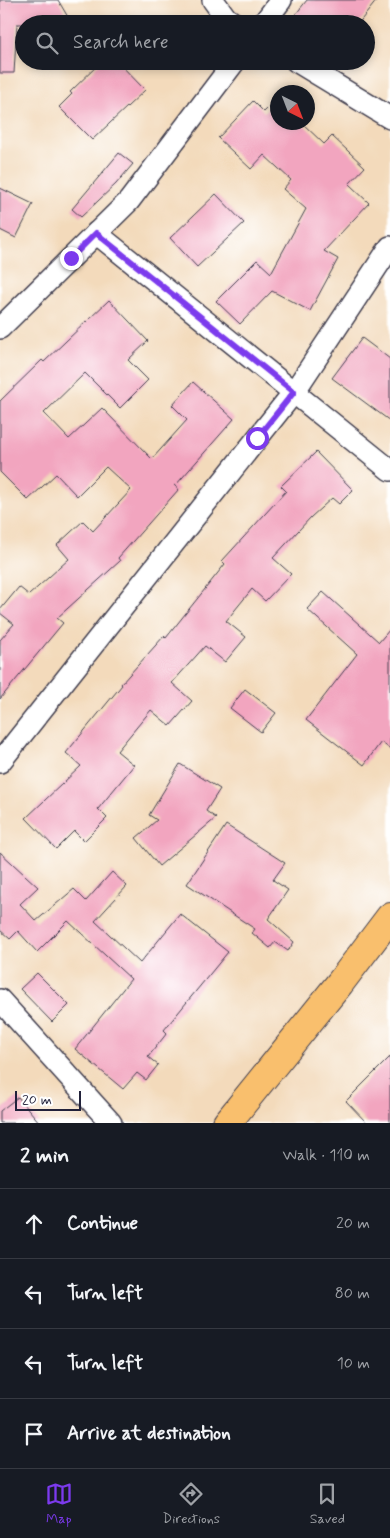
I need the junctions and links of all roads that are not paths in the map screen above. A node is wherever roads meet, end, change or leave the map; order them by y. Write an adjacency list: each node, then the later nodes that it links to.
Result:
1 (213, 0): 3 (street)
2 (281, 0): 4 (street)
3 (224, 15)
4 (270, 15)
5 (228, 70): 8 (street)
6 (311, 70): 7 (street)
7 (390, 118)
8 (96, 233): 10 (street); 11 (street)
9 (390, 247): 11 (street)
10 (0, 328)
11 (294, 392): 12 (street); 13 (street)
12 (390, 470)
13 (0, 762)
14 (390, 918): 17 (main road)
15 (0, 1000): 16 (street)
16 (111, 1123)
17 (228, 1123)

